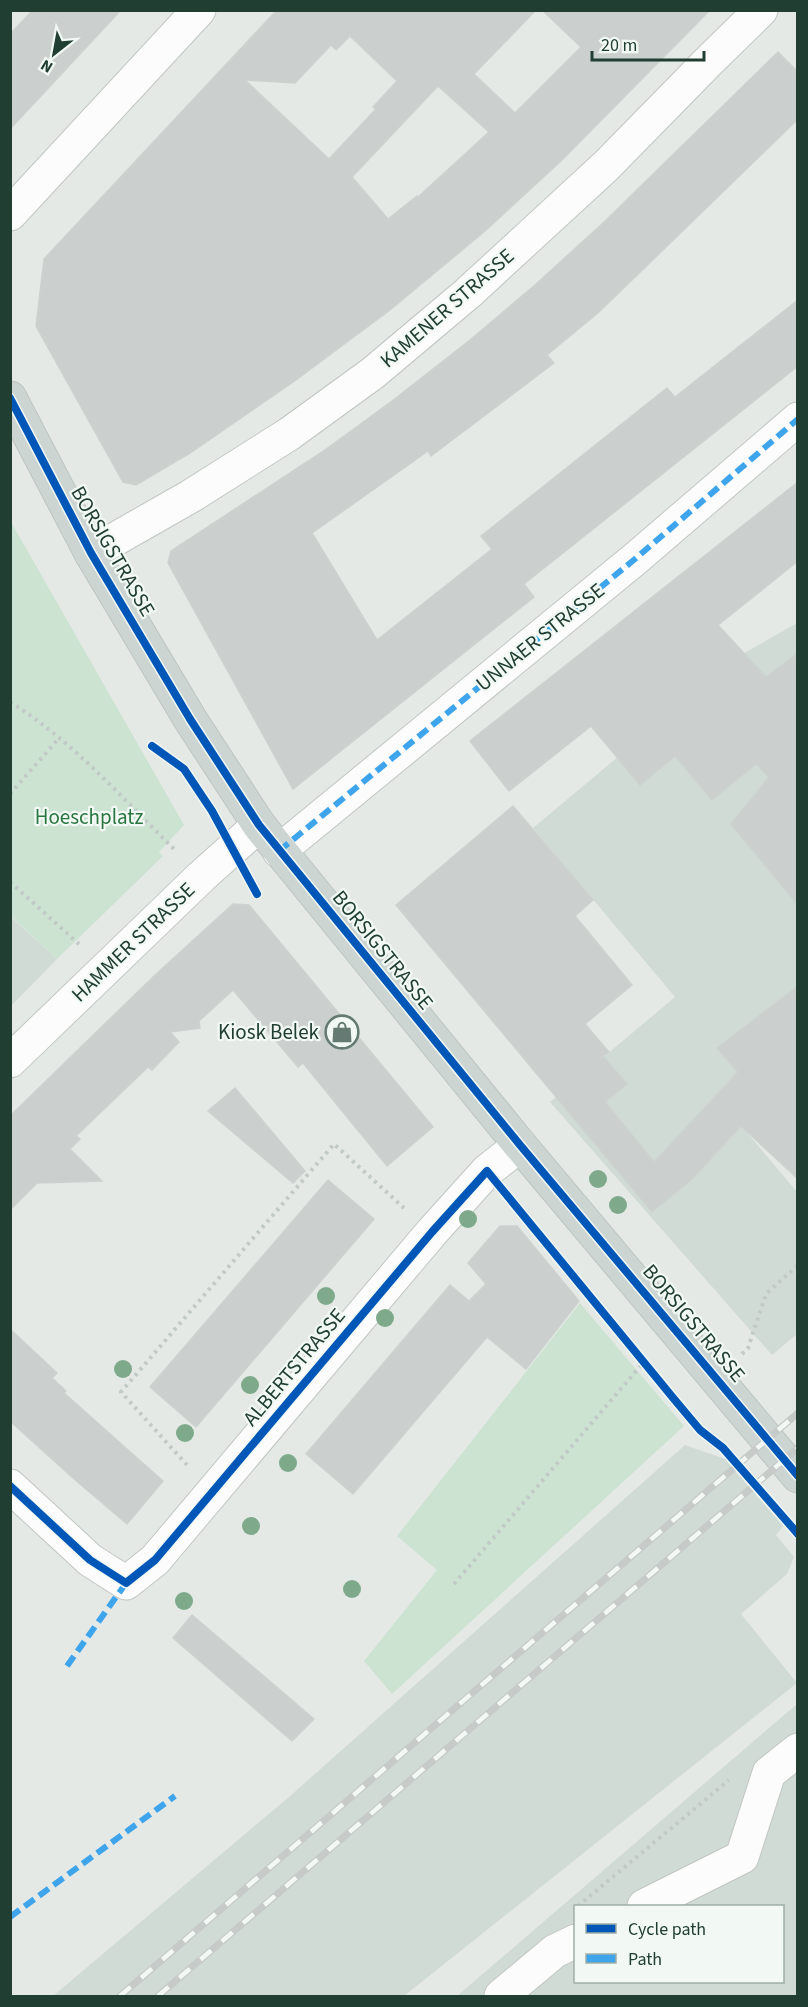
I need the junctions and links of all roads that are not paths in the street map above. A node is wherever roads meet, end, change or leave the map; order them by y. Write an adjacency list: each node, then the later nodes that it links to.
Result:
1 (199, 10): 3 (street)
2 (761, 10): 8 (street, KAMENER STRASSE)
3 (47, 174): 4 (street); 5 (street)
4 (10, 185)
5 (10, 214)
6 (13, 405): 8 (main road, BORSIGSTRASSE)
7 (798, 419): 10 (street, UNNAER STRASSE)
8 (91, 553): 9 (main road, BORSIGSTRASSE)
9 (259, 825): 10 (main road, BORSIGSTRASSE); 11 (street, HAMMER STRASSE)
10 (279, 851): 12 (main road, BORSIGSTRASSE)
11 (10, 1061)
12 (520, 1145): 13 (main road, BORSIGSTRASSE); 14 (street, ALBERTSTRASSE)
13 (798, 1476)
14 (10, 1486)
15 (798, 1750): 16 (street)
16 (646, 1905)
17 (574, 1942): 18 (street)
18 (501, 1996)

